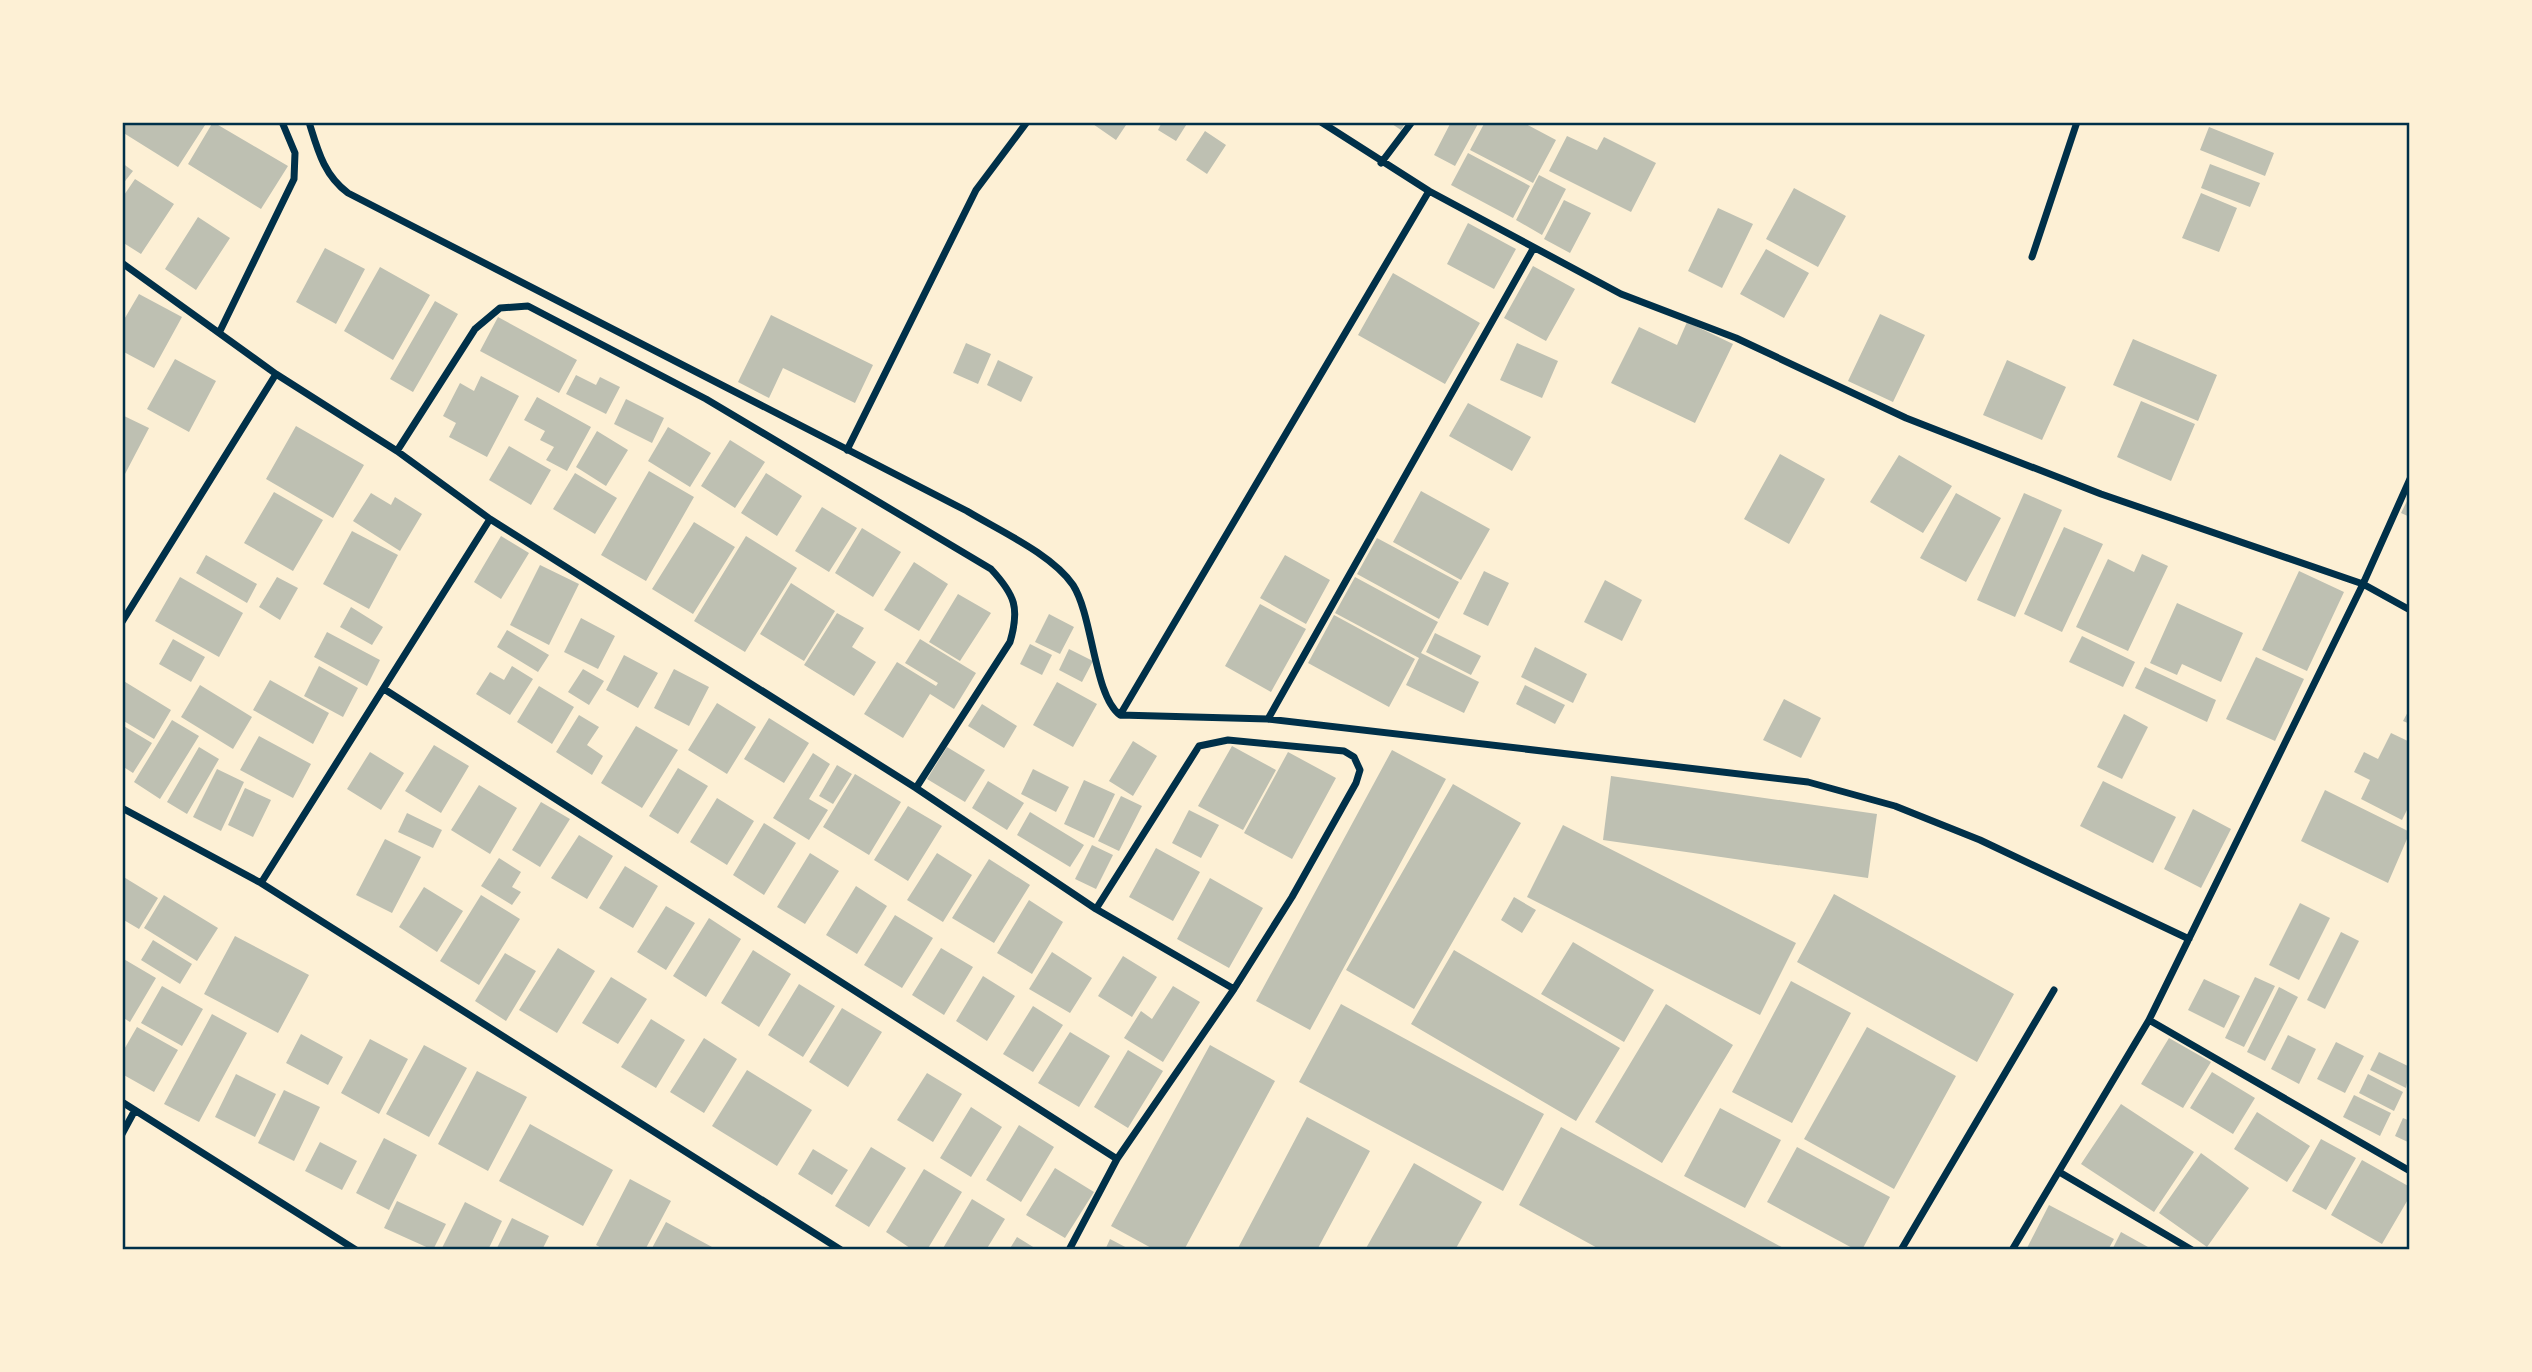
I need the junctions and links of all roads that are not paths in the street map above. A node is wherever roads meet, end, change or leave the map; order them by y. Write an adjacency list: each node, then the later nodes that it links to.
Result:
1 (282, 122): 12 (street)
2 (309, 122): 14 (street)
3 (1027, 122): 14 (street)
4 (1321, 122): 7 (street)
5 (1412, 122): 7 (street)
6 (2077, 122): 10 (street)
7 (1381, 163): 8 (street)
8 (1429, 191): 9 (street); 22 (street)
9 (1533, 249): 18 (street); 23 (street)
10 (2032, 257)
11 (122, 263): 12 (street)
12 (220, 331): 13 (street)
13 (276, 374): 15 (street); 20 (street)
14 (847, 450): 22 (street)
15 (397, 451): 17 (street); 24 (street)
16 (2410, 480): 18 (street)
17 (490, 519): 21 (street); 24 (street)
18 (2363, 584): 19 (street); 28 (street)
19 (2410, 610)
20 (122, 622)
21 (384, 689): 26 (street); 35 (street)
22 (1119, 715): 23 (street)
23 (1268, 719): 28 (street)
24 (916, 788): 27 (street)
25 (122, 808): 26 (street)
26 (261, 883): 39 (street)
27 (1096, 909): 29 (street); 29 (street)
28 (2189, 939): 31 (street)
29 (1234, 989): 35 (street)
30 (2054, 990): 41 (street)
31 (2150, 1020): 36 (street); 37 (street)
32 (122, 1102): 33 (street)
33 (135, 1110): 34 (street); 38 (street)
34 (122, 1135)
35 (1117, 1158): 40 (street)
36 (2410, 1171)
37 (2060, 1173): 42 (street); 43 (street)
38 (356, 1250)
39 (841, 1250)
40 (1069, 1250)
41 (1901, 1250)
42 (2012, 1250)
43 (2192, 1250)

